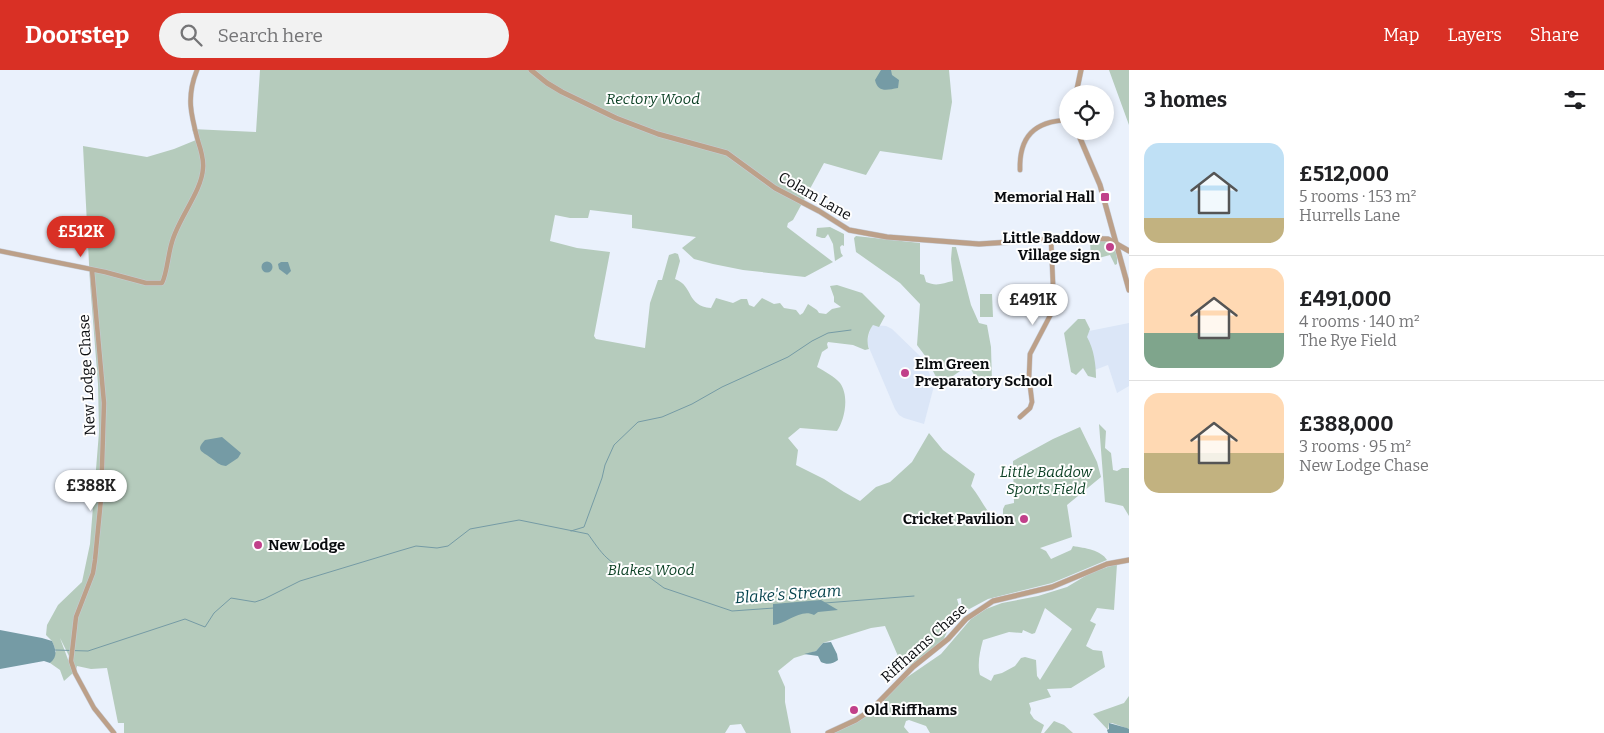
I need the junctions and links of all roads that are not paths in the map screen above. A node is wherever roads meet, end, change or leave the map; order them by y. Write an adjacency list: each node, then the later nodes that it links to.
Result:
1 (197, 70): 14 (street)
2 (531, 70): 8 (street, Colam Lane)
3 (1081, 70): 4 (street)
4 (1078, 85)
5 (1059, 120): 7 (street)
6 (1081, 140): 9 (street)
7 (1020, 170)
8 (1050, 240): 9 (street, Colam Lane); 16 (street)
9 (1114, 241): 10 (street); 11 (street)
10 (1124, 247): 11 (street); 12 (street)
11 (1117, 251): 15 (street)
12 (1129, 251)
13 (0, 252): 14 (street)
14 (92, 270): 18 (street, New Lodge Chase)
15 (1129, 290)
16 (1020, 417)
17 (1129, 560): 19 (street, Riffhams Chase)
18 (114, 733)
19 (828, 733)

